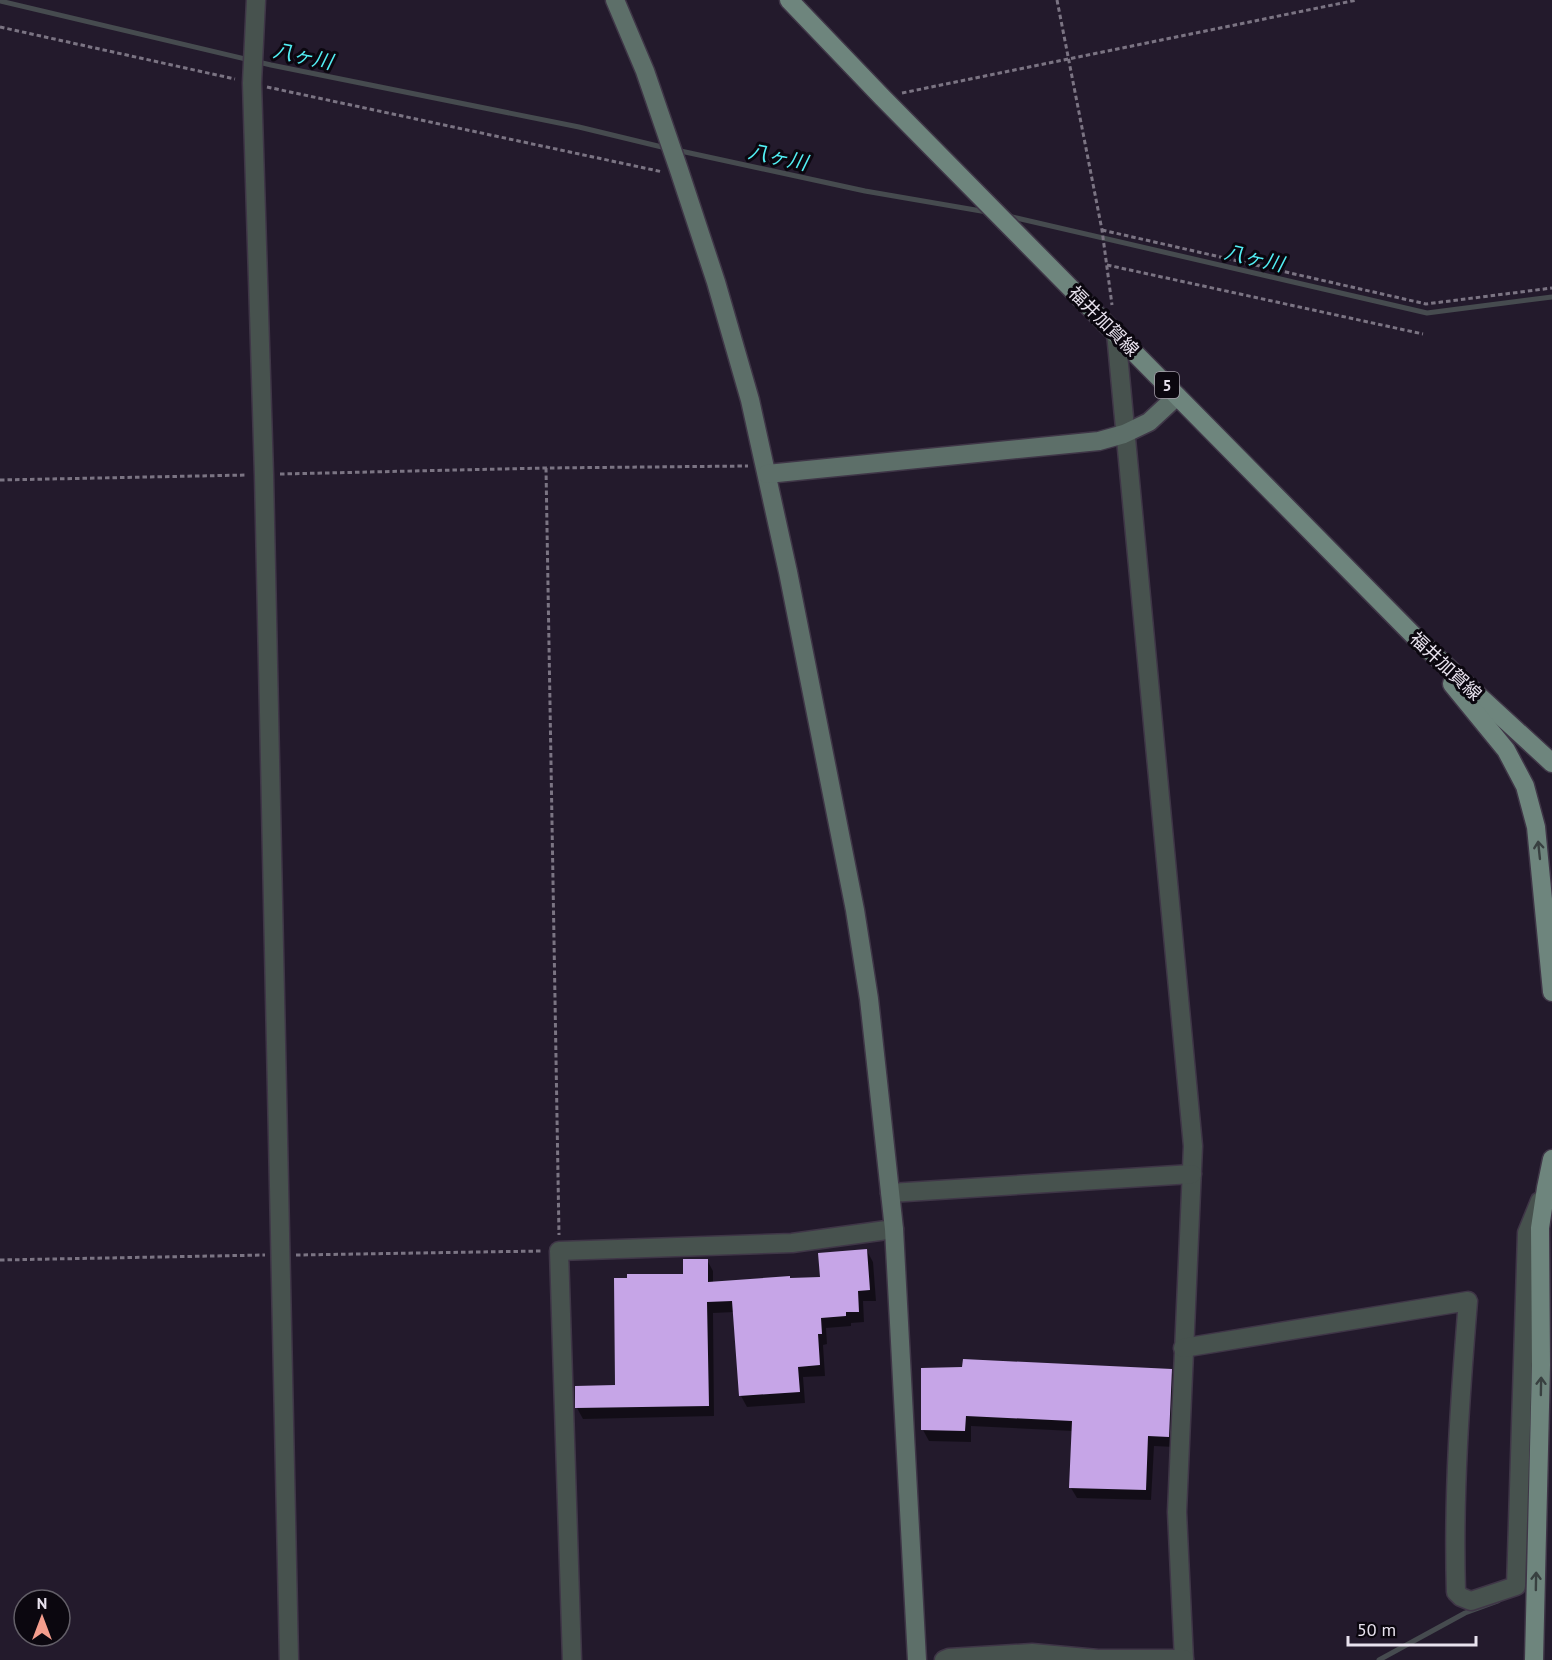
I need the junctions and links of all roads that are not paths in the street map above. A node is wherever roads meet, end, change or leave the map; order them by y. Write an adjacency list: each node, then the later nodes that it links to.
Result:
1 (256, 0): 17 (street)
2 (615, 0): 7 (street)
3 (789, 0): 4 (main road, 福井加賀線 / 5)
4 (1116, 333): 5 (main road, 福井加賀線 / 5); 6 (street)
5 (1177, 396): 6 (street); 8 (main road, 福井加賀線 / 5)
6 (1124, 434): 7 (street); 12 (street)
7 (765, 470): 14 (street)
8 (1419, 641): 9 (main road, 福井加賀線 / 5); 10 (main road, one-way to 8)
9 (1552, 763)
10 (1552, 992)
11 (1552, 1159): 13 (main road)
12 (1192, 1174): 14 (street); 16 (street)
13 (1546, 1188): 16 (street); 22 (main road, one-way to 13)
14 (890, 1193): 15 (street)
15 (894, 1229): 18 (street); 19 (street)
16 (1183, 1348): 21 (street)
17 (289, 1660)
18 (572, 1660)
19 (917, 1660)
20 (944, 1660): 21 (street)
21 (1184, 1660)
22 (1534, 1660)

